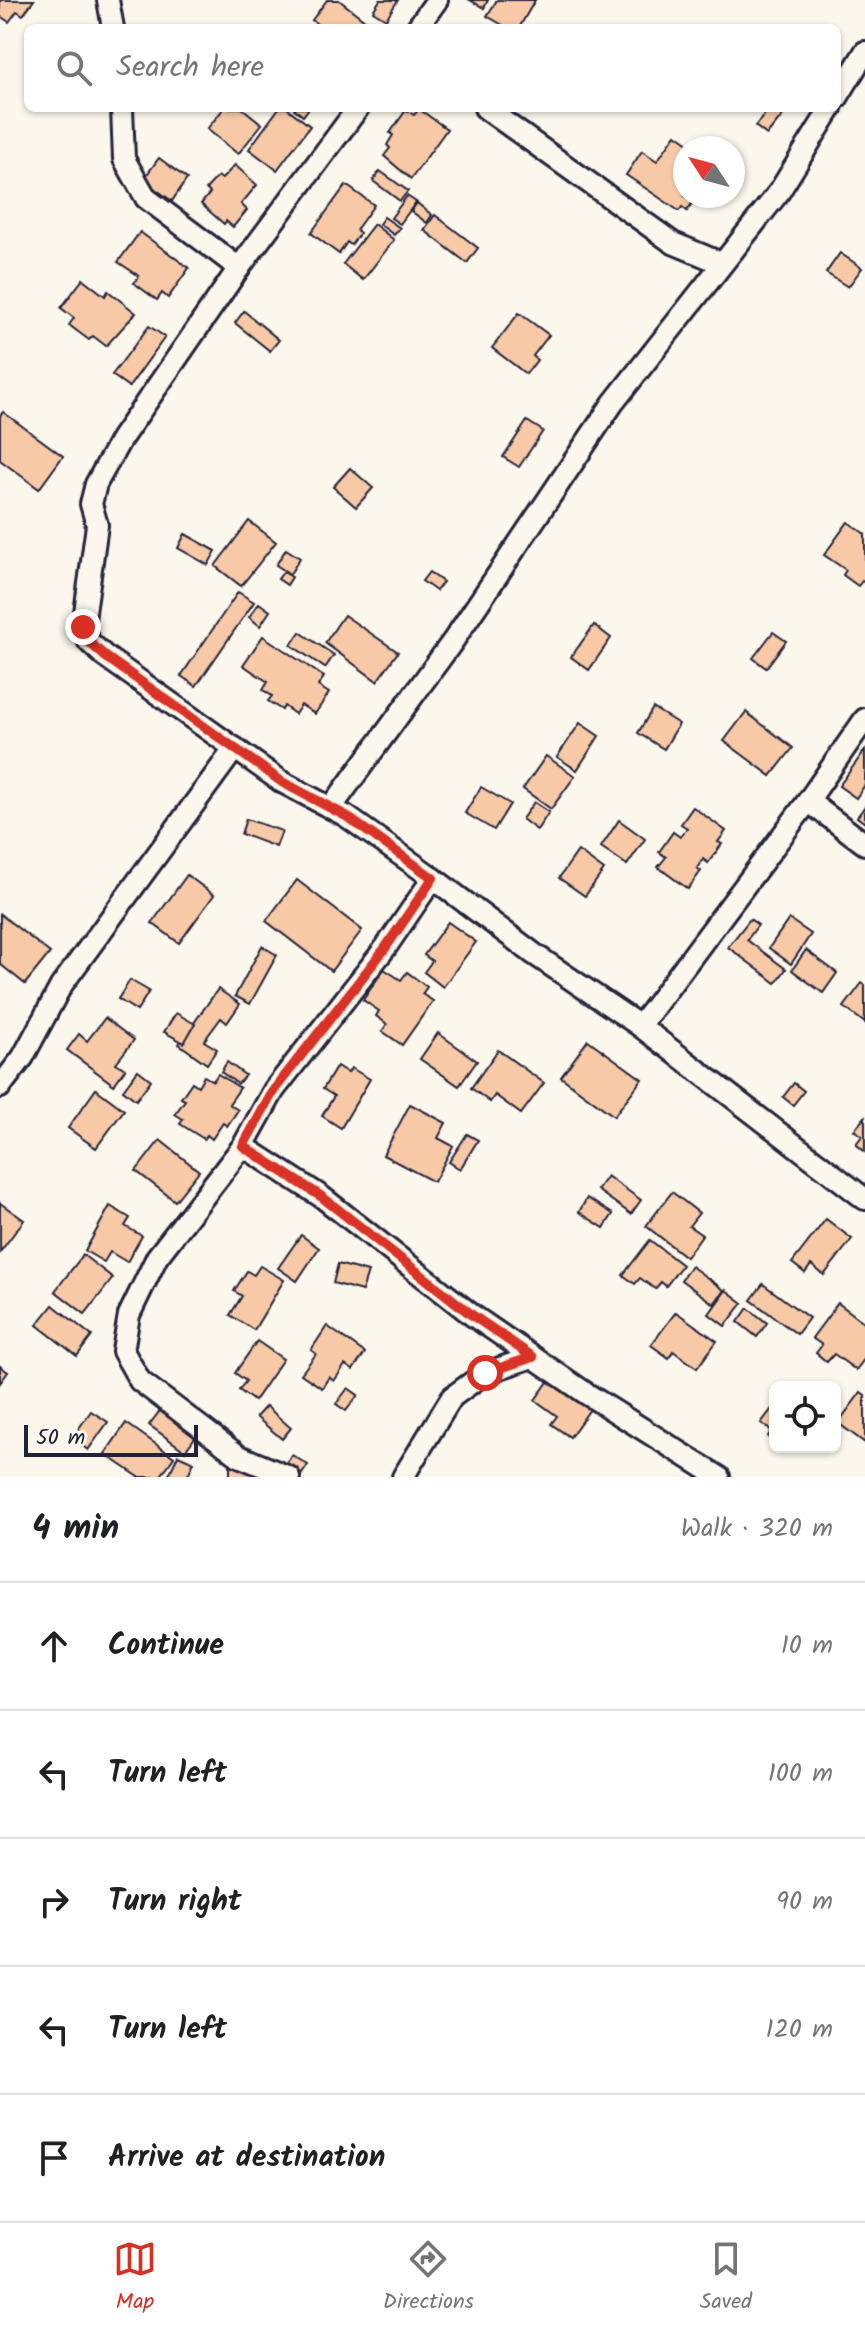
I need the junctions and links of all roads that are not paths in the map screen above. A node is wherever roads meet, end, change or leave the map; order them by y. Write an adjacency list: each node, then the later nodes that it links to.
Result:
1 (108, 0): 3 (street)
2 (437, 0): 4 (street)
3 (112, 24)
4 (420, 24)
5 (865, 52): 6 (street)
6 (841, 91)
7 (122, 112): 12 (street)
8 (355, 112): 12 (street)
9 (491, 112): 11 (street)
10 (829, 112): 11 (street)
11 (721, 263): 16 (street)
12 (239, 268): 14 (street)
13 (865, 719): 15 (street)
14 (235, 748): 16 (street); 20 (street)
15 (808, 801): 17 (street); 19 (street)
16 (331, 808): 18 (street)
17 (865, 844)
18 (433, 878): 19 (street); 21 (street)
19 (640, 1026): 22 (street)
20 (0, 1087)
21 (243, 1146): 23 (street); 24 (street)
22 (865, 1199)
23 (533, 1357): 25 (street); 26 (street)
24 (289, 1477)
25 (403, 1477)
26 (719, 1477)

